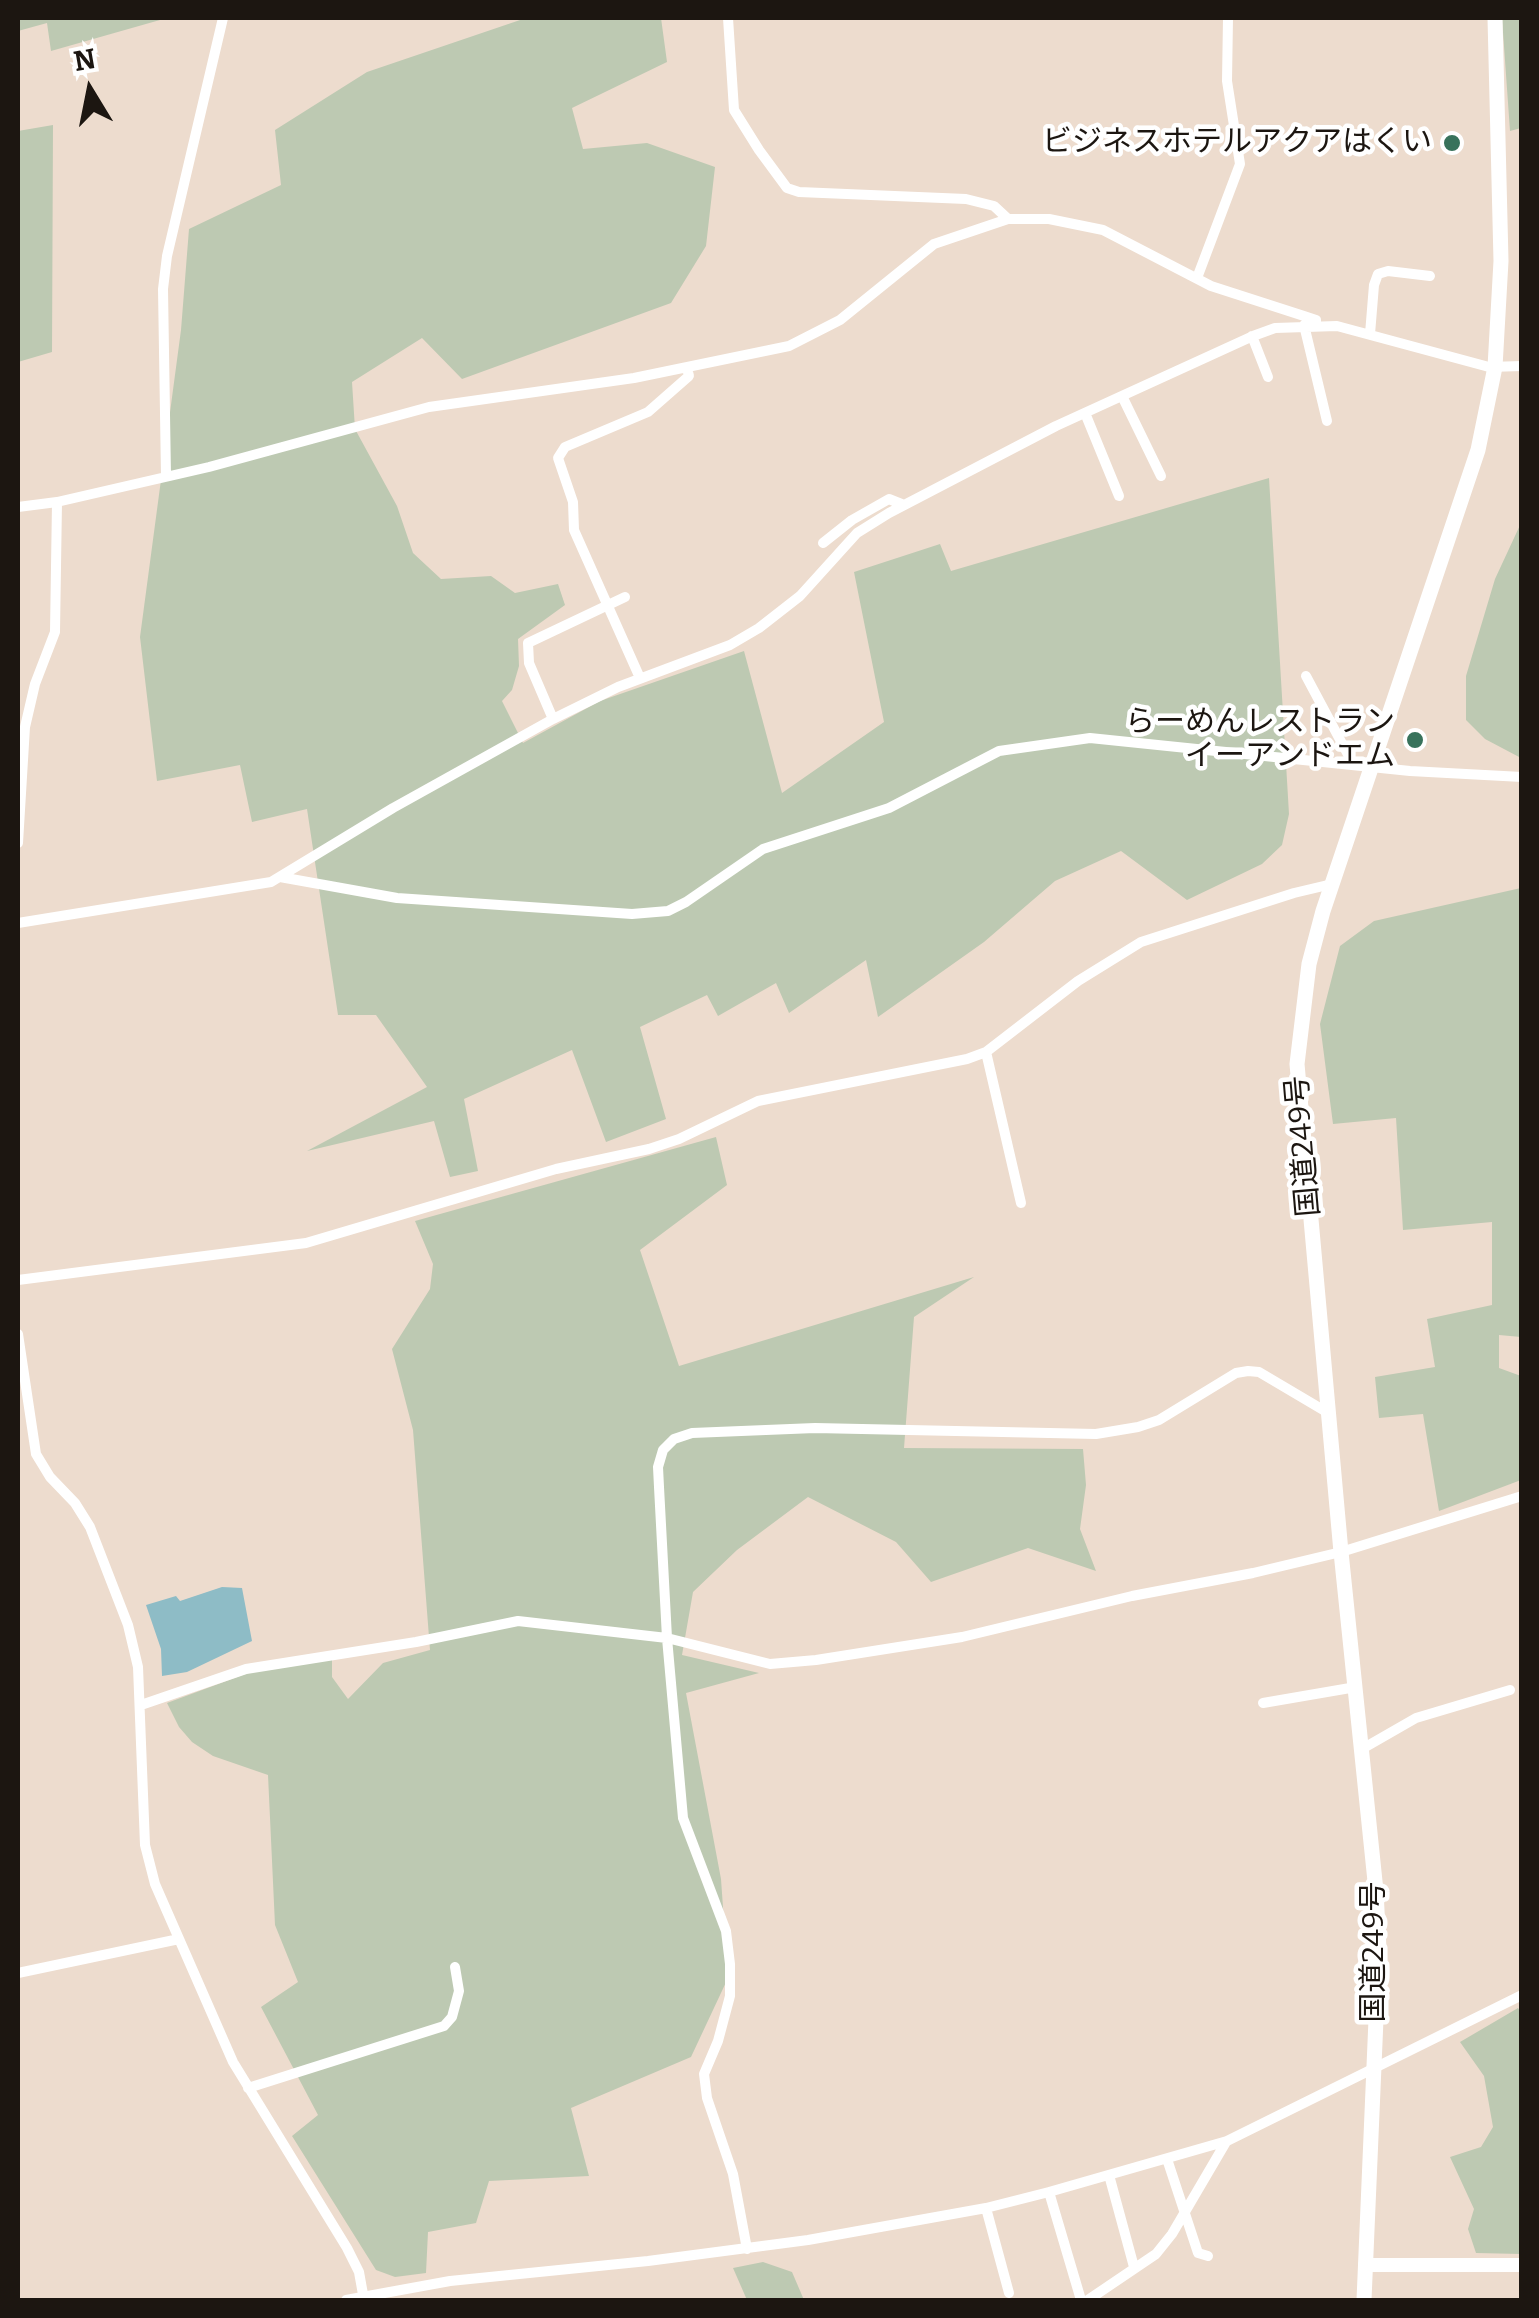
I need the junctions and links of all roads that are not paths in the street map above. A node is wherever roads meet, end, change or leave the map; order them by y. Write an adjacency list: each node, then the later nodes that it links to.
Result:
1 (223, 18): 18 (street)
2 (728, 18): 5 (street)
3 (1228, 18): 7 (street)
4 (1495, 18): 11 (highway, 国道249号)
5 (1008, 219): 7 (street); 13 (street)
6 (1430, 276): 9 (street)
7 (1197, 278): 8 (street)
8 (1310, 325): 9 (street); 10 (street); 17 (street)
9 (1370, 334): 11 (street)
10 (1252, 336): 14 (street); 15 (street)
11 (1495, 366): 12 (street); 31 (highway, 国道249号)
12 (1522, 366)
13 (688, 368): 18 (street); 26 (street)
14 (1268, 377)
15 (1122, 396): 16 (street); 19 (street)
16 (1085, 412): 20 (street); 22 (street)
17 (1327, 421)
18 (166, 476): 21 (street)
19 (1161, 476)
20 (1119, 496)
21 (57, 502): 23 (street); 33 (street)
22 (904, 505): 24 (street); 28 (street)
23 (18, 506)
24 (823, 544)
25 (625, 597): 26 (street)
26 (606, 606): 28 (street); 29 (street)
27 (1306, 676): 30 (street)
28 (640, 678): 29 (street)
29 (553, 718): 34 (street)
30 (1353, 764): 31 (street); 34 (street)
31 (1372, 766): 32 (street); 35 (highway, 国道249号)
32 (1522, 777)
33 (18, 843)
34 (280, 876): 36 (street)
35 (1332, 884): 37 (street); 41 (highway, 国道249号)
36 (18, 924)
37 (986, 1052): 38 (street); 39 (street)
38 (1021, 1203)
39 (18, 1280)
40 (18, 1334): 48 (street)
41 (1330, 1414): 43 (highway, 国道249号); 44 (street)
42 (1522, 1496): 43 (street)
43 (1341, 1552): 44 (street); 45 (highway, 国道249号)
44 (667, 1638): 48 (street); 62 (street)
45 (1356, 1688): 47 (street); 49 (highway, 国道249号)
46 (1510, 1690): 49 (street)
47 (1263, 1703)
48 (141, 1705): 50 (street)
49 (1362, 1750): 54 (highway, 国道249号)
50 (178, 1940): 52 (street); 55 (street)
51 (455, 1967): 55 (street)
52 (18, 1973)
53 (1522, 1995): 54 (street)
54 (1374, 2070): 56 (street); 64 (highway, 国道249号)
55 (248, 2088): 68 (street)
56 (1227, 2141): 57 (street); 61 (street)
57 (1167, 2159): 58 (street); 61 (street)
58 (1110, 2175): 59 (street); 66 (street)
59 (1049, 2192): 60 (street); 70 (street)
60 (986, 2208): 62 (street); 67 (street)
61 (1184, 2214): 63 (street); 66 (street)
62 (747, 2249): 68 (street)
63 (1208, 2256)
64 (1365, 2264): 65 (main road); 71 (highway, 国道249号)
65 (1522, 2265)
66 (1134, 2267): 70 (street)
67 (1010, 2293)
68 (363, 2299): 69 (street)
69 (346, 2300)
70 (1084, 2300)
71 (1364, 2300)

